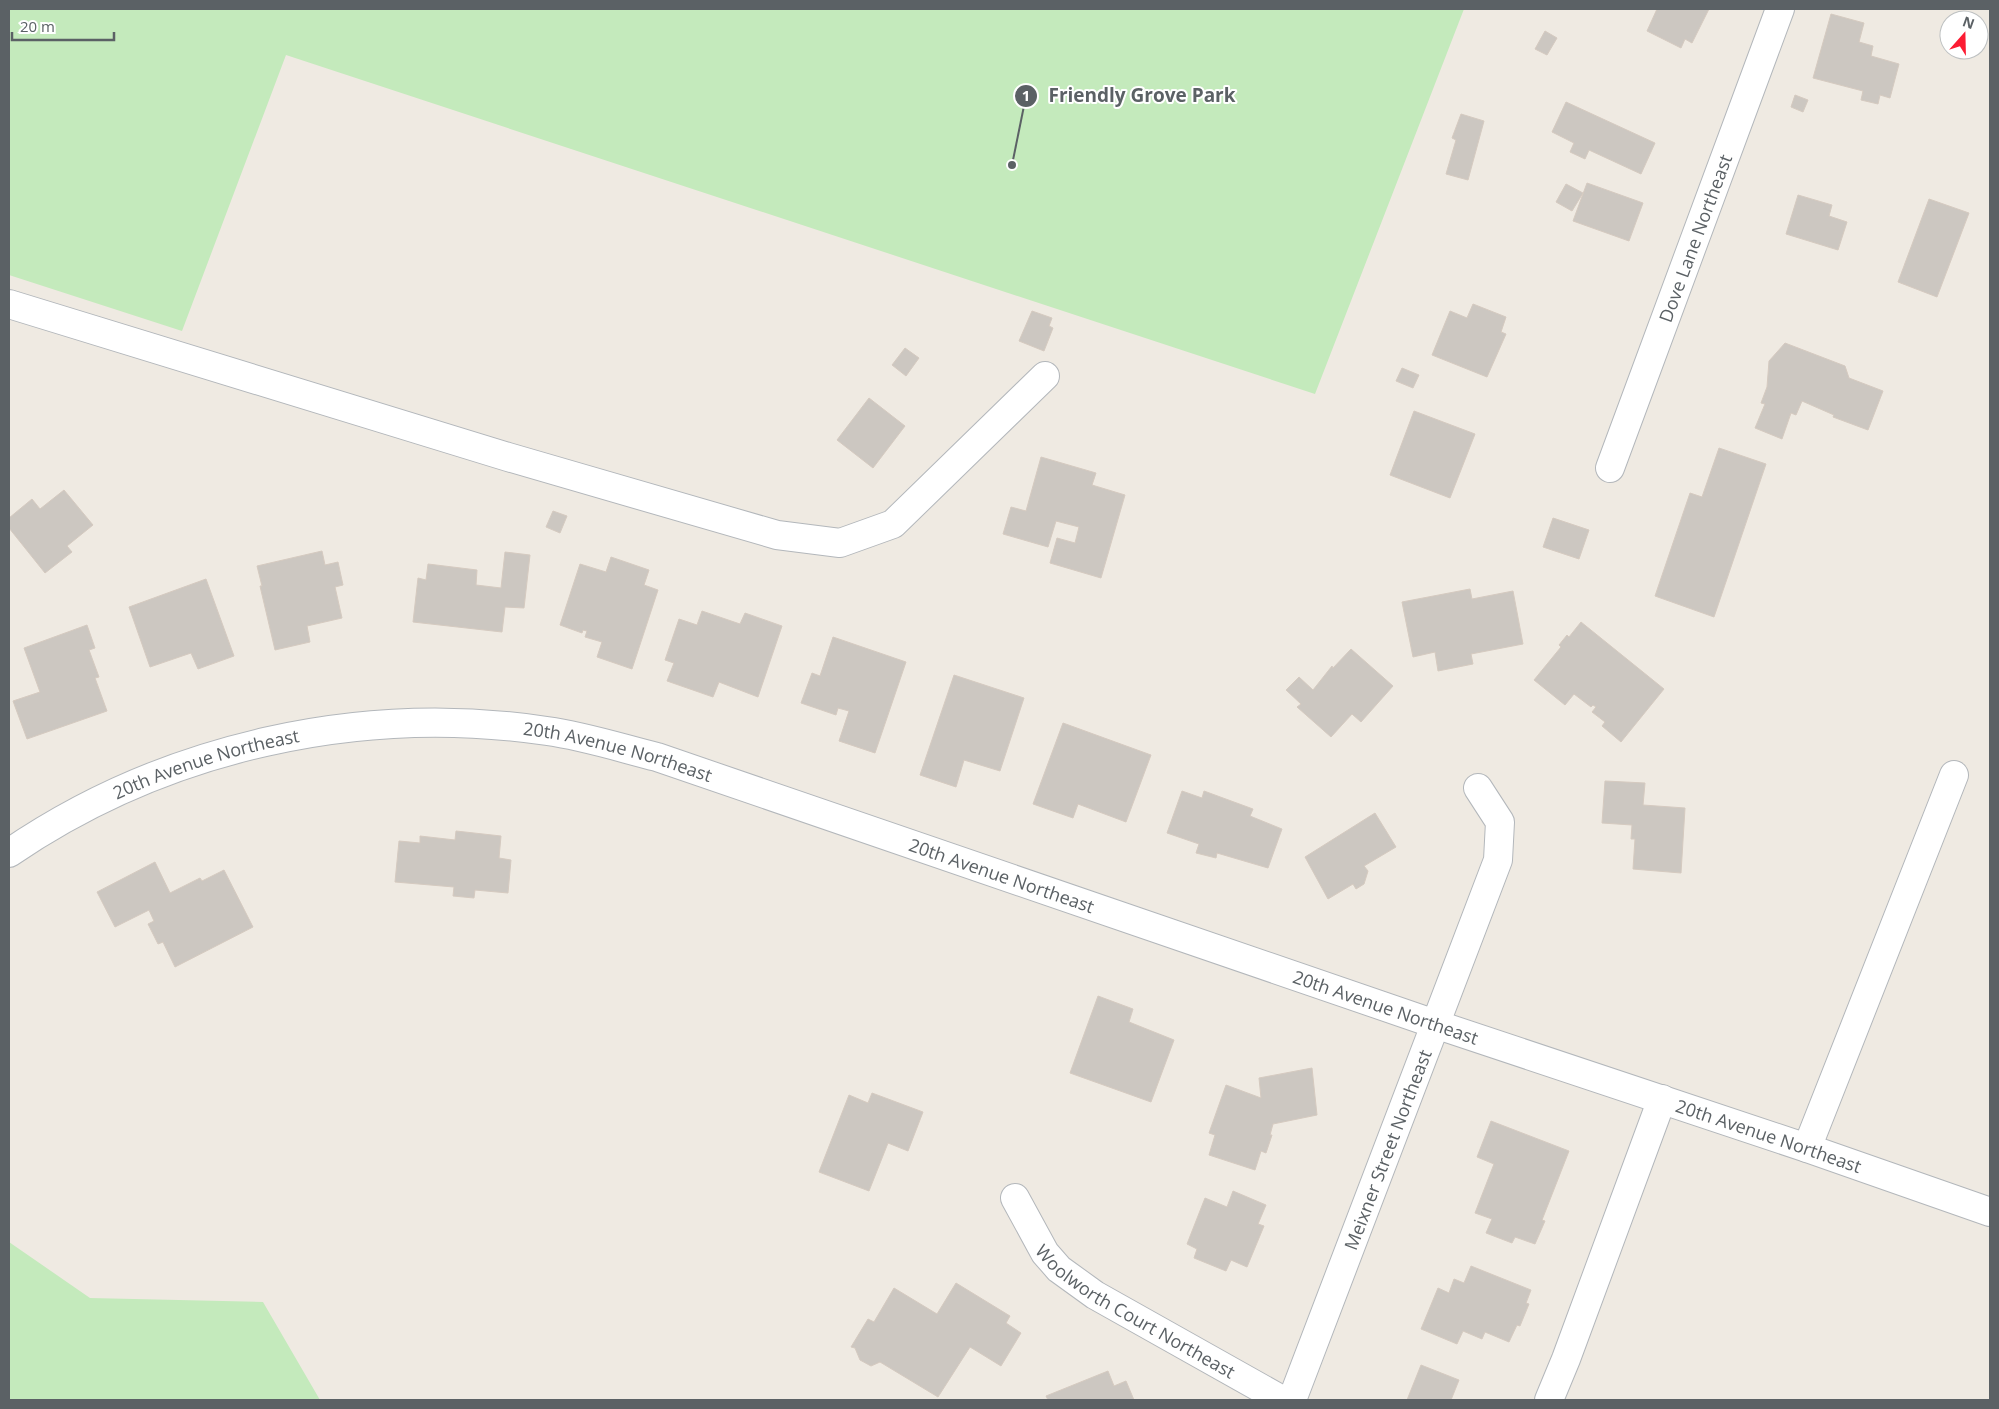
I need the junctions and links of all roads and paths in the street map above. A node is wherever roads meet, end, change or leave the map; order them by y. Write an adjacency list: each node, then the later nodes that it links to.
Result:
1 (1780, 9): 4 (street, Dove Lane Northeast)
2 (9, 304): 3 (street)
3 (1046, 376)
4 (1610, 468)
5 (1954, 775): 10 (street)
6 (1478, 788): 8 (street, Meixner Street Northeast)
7 (12, 845): 8 (street, 20th Avenue Northeast)
8 (1435, 1024): 9 (street, 20th Avenue Northeast); 14 (street, Meixner Street Northeast)
9 (1662, 1099): 10 (street, 20th Avenue Northeast); 15 (street)
10 (1808, 1148): 12 (street, 20th Avenue Northeast)
11 (1015, 1198): 13 (street, Woolworth Court Northeast)
12 (1990, 1212)
13 (1282, 1400)
14 (1292, 1400)
15 (1549, 1400)

